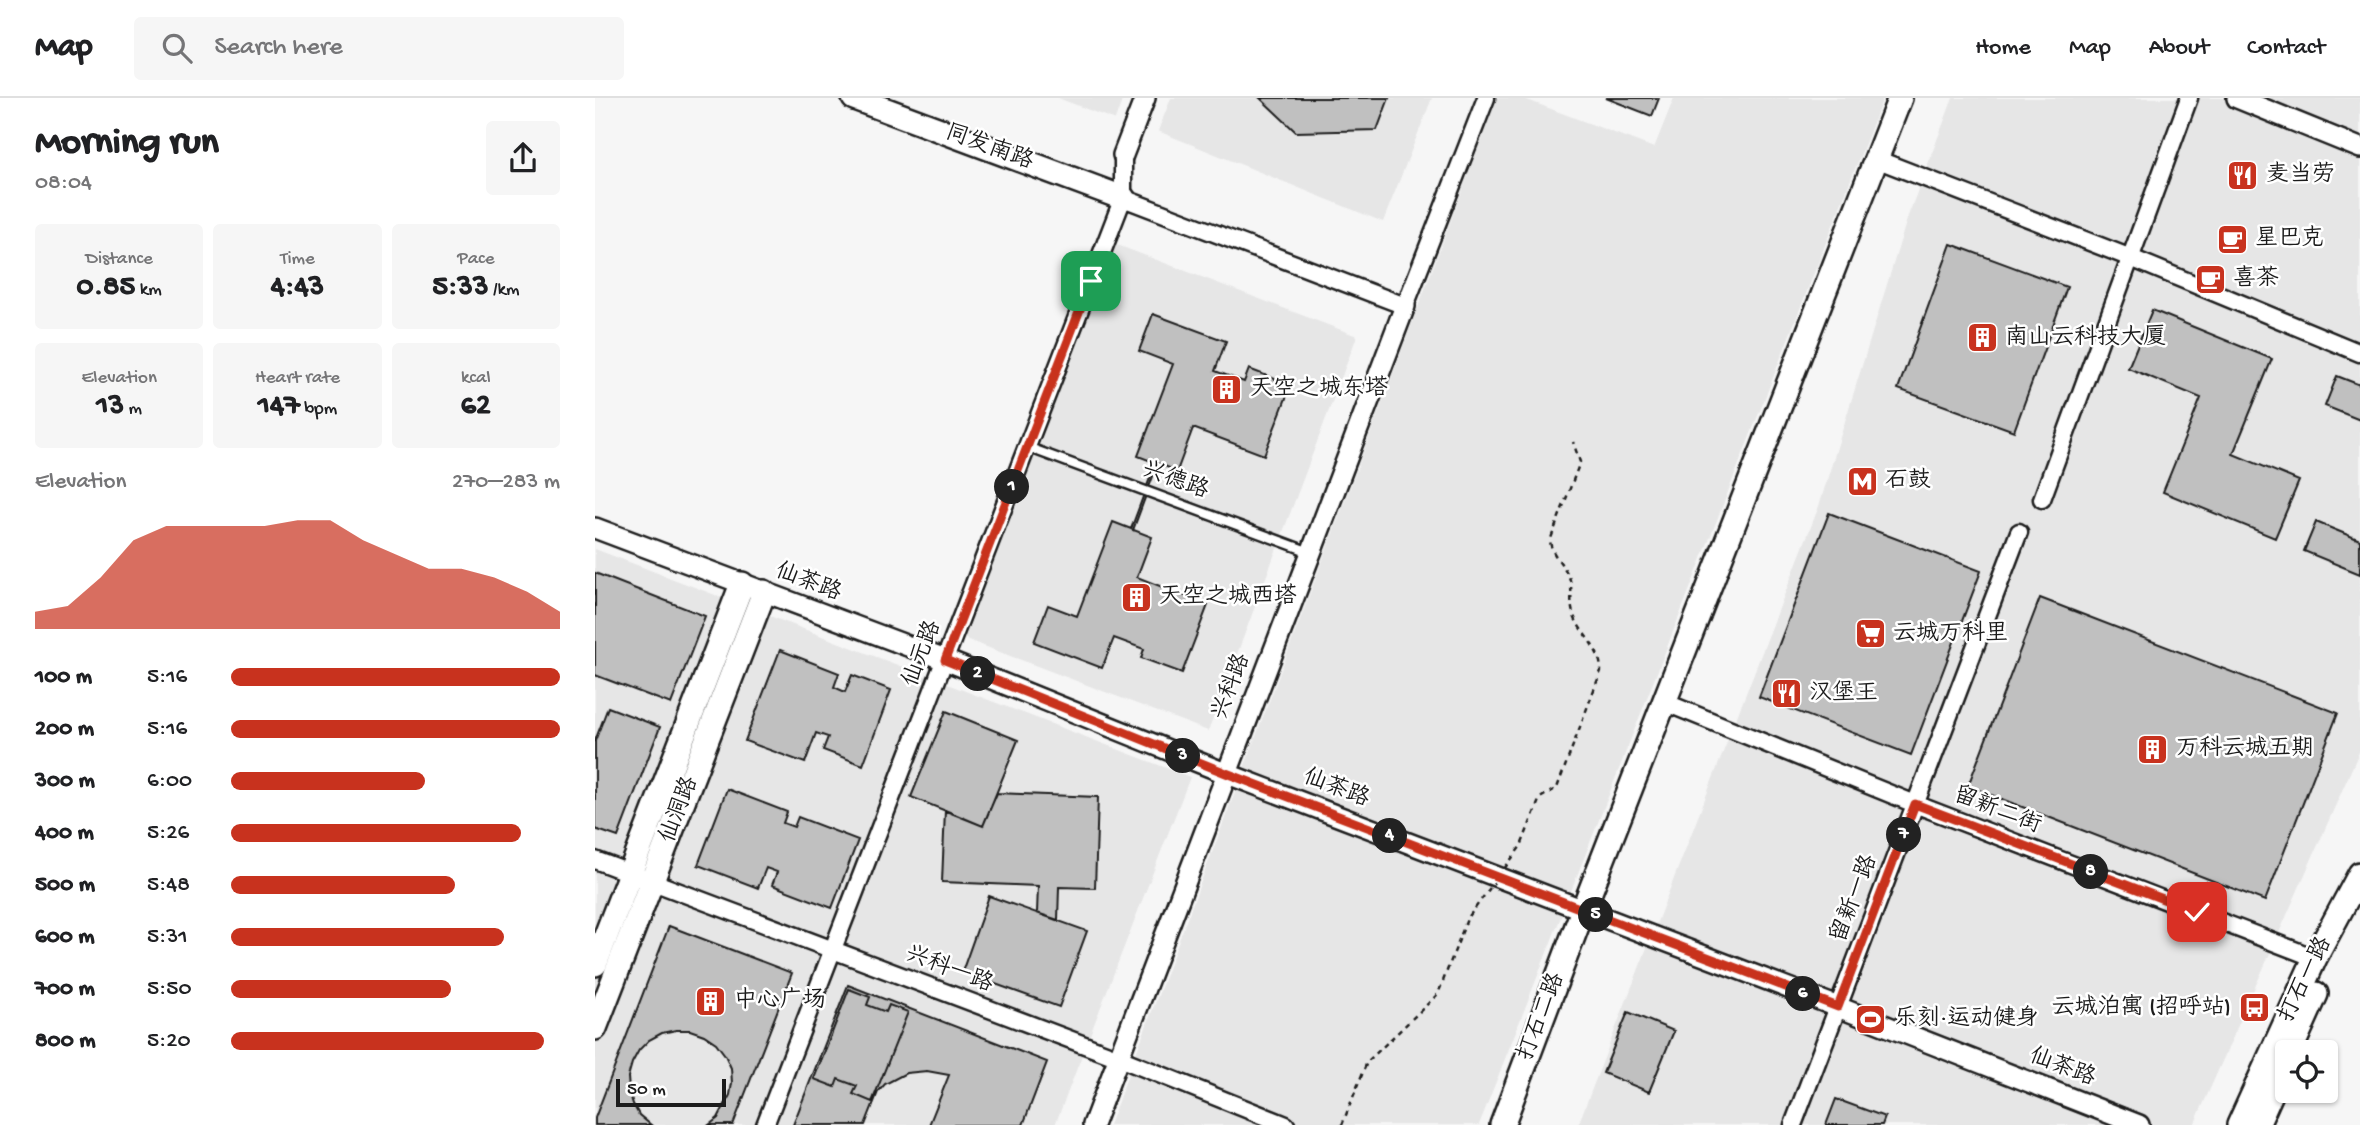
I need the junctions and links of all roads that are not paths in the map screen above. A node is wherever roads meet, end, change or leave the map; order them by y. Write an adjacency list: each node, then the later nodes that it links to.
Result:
1 (854, 98): 10 (main road, 同发南路)
2 (1145, 98): 8 (street)
3 (1486, 98): 12 (street)
4 (1900, 98): 9 (main road, 打石二路)
5 (2189, 98): 11 (street)
6 (2237, 98): 7 (street)
7 (2360, 148)
8 (1123, 155): 10 (street)
9 (1876, 159): 11 (street); 22 (main road, 打石二路)
10 (1123, 198): 12 (street); 14 (street, 仙元路)
11 (2131, 258): 13 (street); 15 (street)
12 (1405, 306): 18 (street, 兴科路)
13 (2360, 353)
14 (1027, 447): 18 (lane, 兴德路); 21 (street, 仙元路)
15 (2042, 499)
16 (595, 528): 19 (street, 仙茶路)
17 (2019, 532): 24 (street, 留新一路)
18 (1310, 552): 23 (street, 兴科路)
19 (742, 584): 20 (street, 仙茶路); 26 (main road, 仙洞路)
20 (764, 592): 21 (street, 仙茶路); 28 (main road, 仙洞路)
21 (945, 660): 23 (street, 仙茶路); 31 (street, 仙元路)
22 (1664, 702): 24 (street, 留新二街); 30 (main road, 打石二路)
23 (1226, 773): 30 (street, 仙茶路); 37 (street, 兴科路)
24 (1915, 804): 32 (street, 留新二街); 34 (street, 留新一路)
25 (595, 860): 26 (street, 兴科一路)
26 (630, 873): 28 (street, 兴科一路); 33 (main road, 仙洞路)
27 (2360, 874): 32 (main road, 打石一路)
28 (652, 881): 31 (street, 兴科一路); 35 (main road, 仙洞路)
29 (2360, 902): 36 (main road, 打石一路)
30 (1583, 909): 34 (street, 仙茶路); 42 (main road, 打石二路)
31 (832, 950): 37 (street, 兴科一路); 39 (street, 仙元路)
32 (2315, 958): 45 (main road, 打石一路)
33 (595, 964)
34 (1838, 1007): 43 (street, 留新一路); 44 (street, 仙茶路)
35 (595, 1028)
36 (2296, 1040)
37 (1119, 1058): 40 (street, 兴科路); 41 (street, 兴科一路)
38 (2275, 1085): 46 (main road, 打石一路)
39 (765, 1125)
40 (1093, 1125)
41 (1286, 1125)
42 (1502, 1125)
43 (1793, 1125)
44 (2139, 1125)
45 (2239, 1125)
46 (2257, 1125)

